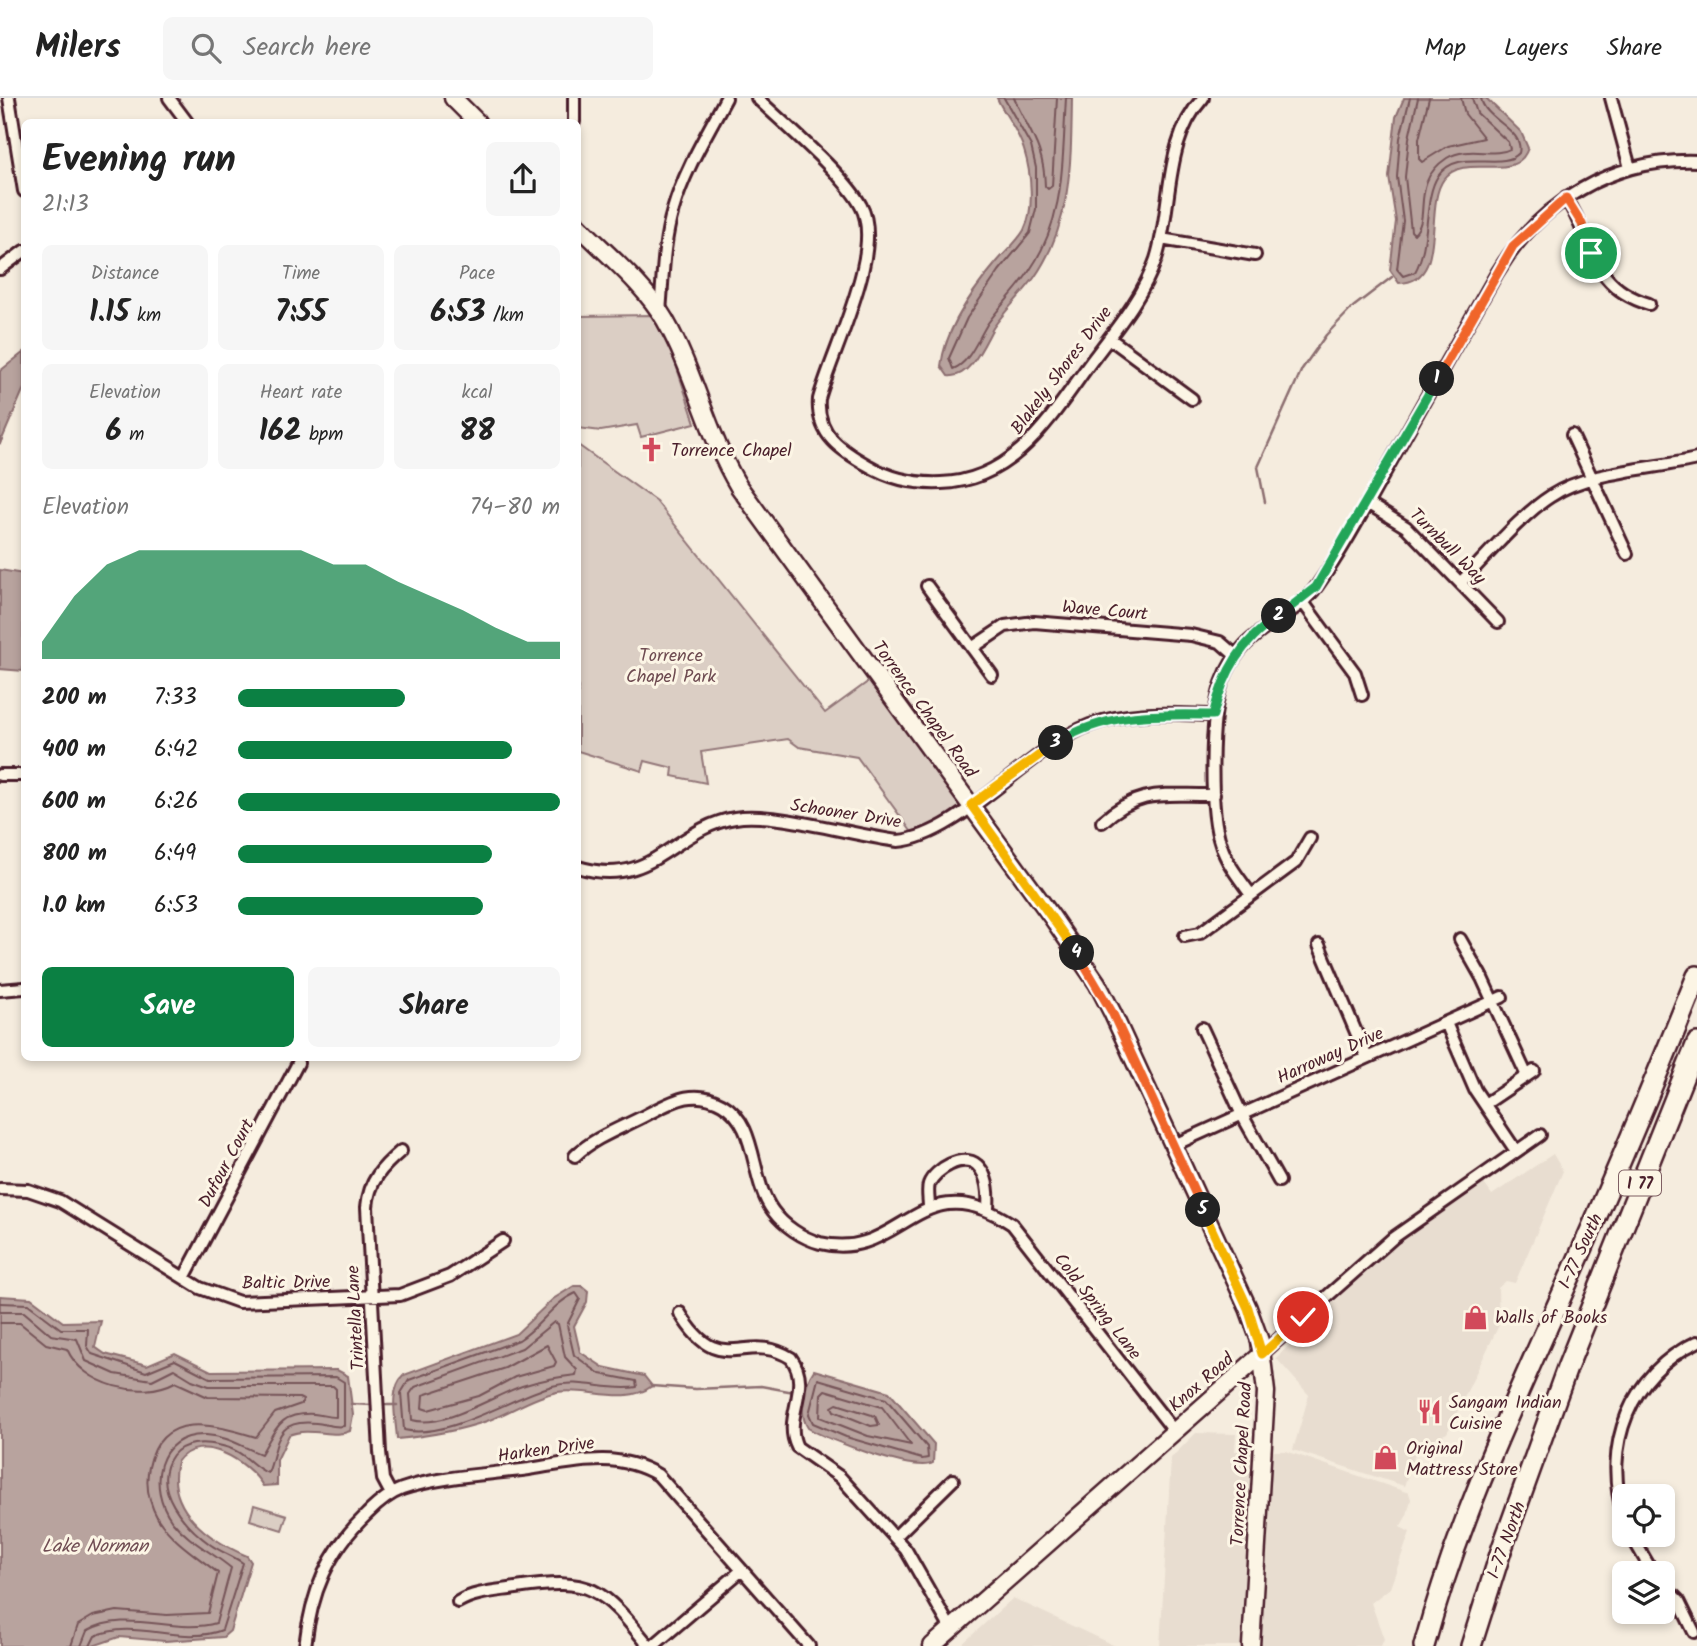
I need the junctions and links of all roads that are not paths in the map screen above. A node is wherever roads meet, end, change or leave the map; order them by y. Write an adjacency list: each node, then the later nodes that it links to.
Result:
1 (9, 98): 9 (street)
2 (169, 98): 11 (street)
3 (453, 98): 12 (street)
4 (574, 98): 13 (street)
5 (726, 98): 24 (street)
6 (757, 98): 25 (street, Blakely Shores Drive)
7 (1203, 98): 19 (street, Blakely Shores Drive)
8 (1611, 98): 15 (street)
9 (12, 112): 10 (street); 16 (street)
10 (0, 117)
11 (185, 119)
12 (474, 119)
13 (574, 119)
14 (1697, 161): 15 (street)
15 (1630, 168): 17 (street)
16 (21, 171)
17 (1566, 198): 23 (street); 30 (street)
18 (581, 228): 24 (street, Torrence Chapel Road)
19 (1161, 239): 21 (street); 25 (street, Blakely Shores Drive)
20 (21, 253): 22 (street)
21 (1255, 255)
22 (0, 269)
23 (1648, 304)
24 (660, 312): 44 (street, Torrence Chapel Road)
25 (1109, 338): 26 (street)
26 (1192, 399)
27 (1572, 435): 29 (street)
28 (1697, 459): 29 (street)
29 (1592, 479): 31 (street); 32 (street)
30 (1367, 503): 32 (street, Turnbull Way); 34 (street)
31 (1627, 554)
32 (1461, 582): 35 (street, Turnbull Way)
33 (926, 586): 36 (street)
34 (1302, 601): 37 (street); 39 (street)
35 (1499, 622)
36 (972, 648): 37 (street, Wave Court); 38 (street)
37 (1235, 655): 40 (street)
38 (992, 675)
39 (1362, 695)
40 (1213, 715): 43 (street); 44 (street, Schooner Drive)
41 (0, 775): 42 (street)
42 (21, 775)
43 (1214, 795): 45 (street); 48 (street)
44 (971, 805): 47 (street, Schooner Drive); 64 (street, Torrence Chapel Road)
45 (1102, 822)
46 (1310, 838): 48 (street)
47 (581, 868)
48 (1251, 895): 49 (street)
49 (1185, 936)
50 (1460, 939): 55 (street)
51 (1319, 945): 59 (street)
52 (1697, 976): 72 (highway, I-77 South / I 77)
53 (21, 988): 54 (street)
54 (0, 990)
55 (1497, 999): 56 (street, Harroway Drive); 61 (street)
56 (1446, 1023): 59 (street, Harroway Drive); 61 (street)
57 (1202, 1028): 62 (street)
58 (1697, 1043): 79 (highway, I-77 North / I 77)
59 (1367, 1058): 62 (street, Harroway Drive)
60 (298, 1063): 74 (street, Dufour Court)
61 (1485, 1104): 66 (street)
62 (1242, 1115): 64 (street, Harroway Drive); 68 (street)
63 (1540, 1135): 66 (street, Knox Road)
64 (1174, 1146): 78 (street, Torrence Chapel Road)
65 (401, 1151): 75 (street, Trintella Lane)
66 (1516, 1151): 78 (street, Knox Road)
67 (575, 1156): 70 (street)
68 (1279, 1181)
69 (0, 1189): 74 (street, Baltic Drive)
70 (929, 1207): 71 (street); 71 (street)
71 (988, 1208): 80 (street, Cold Spring Lane)
72 (1587, 1238): 97 (highway, I-77 South / I 77); 98 (highway, I 77)
73 (503, 1241): 75 (street, Baltic Drive)
74 (184, 1278): 75 (street, Baltic Drive)
75 (372, 1297): 83 (street, Trintella Lane)
76 (680, 1313): 84 (street)
77 (1697, 1342): 82 (street)
78 (1262, 1354): 80 (street, Knox Road); 96 (street, Torrence Chapel Road)
79 (1567, 1368): 88 (highway, I-77 North / I 77); 99 (highway, I 77)
80 (1174, 1432): 89 (street, Knox Road)
81 (953, 1480): 84 (street)
82 (1617, 1484)
83 (391, 1494): 85 (street, Harken Drive); 92 (street, Harken Drive)
84 (895, 1537): 89 (street)
85 (742, 1570): 93 (street); 94 (street, Harken Drive)
86 (1675, 1597): 90 (street)
87 (458, 1602): 93 (street)
88 (1479, 1620): 100 (highway, I-77 North / I 77); 101 (highway)
89 (951, 1629): 95 (street, Knox Road)
90 (1695, 1632): 91 (street)
91 (1692, 1645)
92 (305, 1646)
93 (651, 1646)
94 (809, 1646)
95 (932, 1646)
96 (1251, 1646)
97 (1424, 1646)
98 (1437, 1646)
99 (1458, 1646)
100 (1471, 1646)
101 (1477, 1646)

